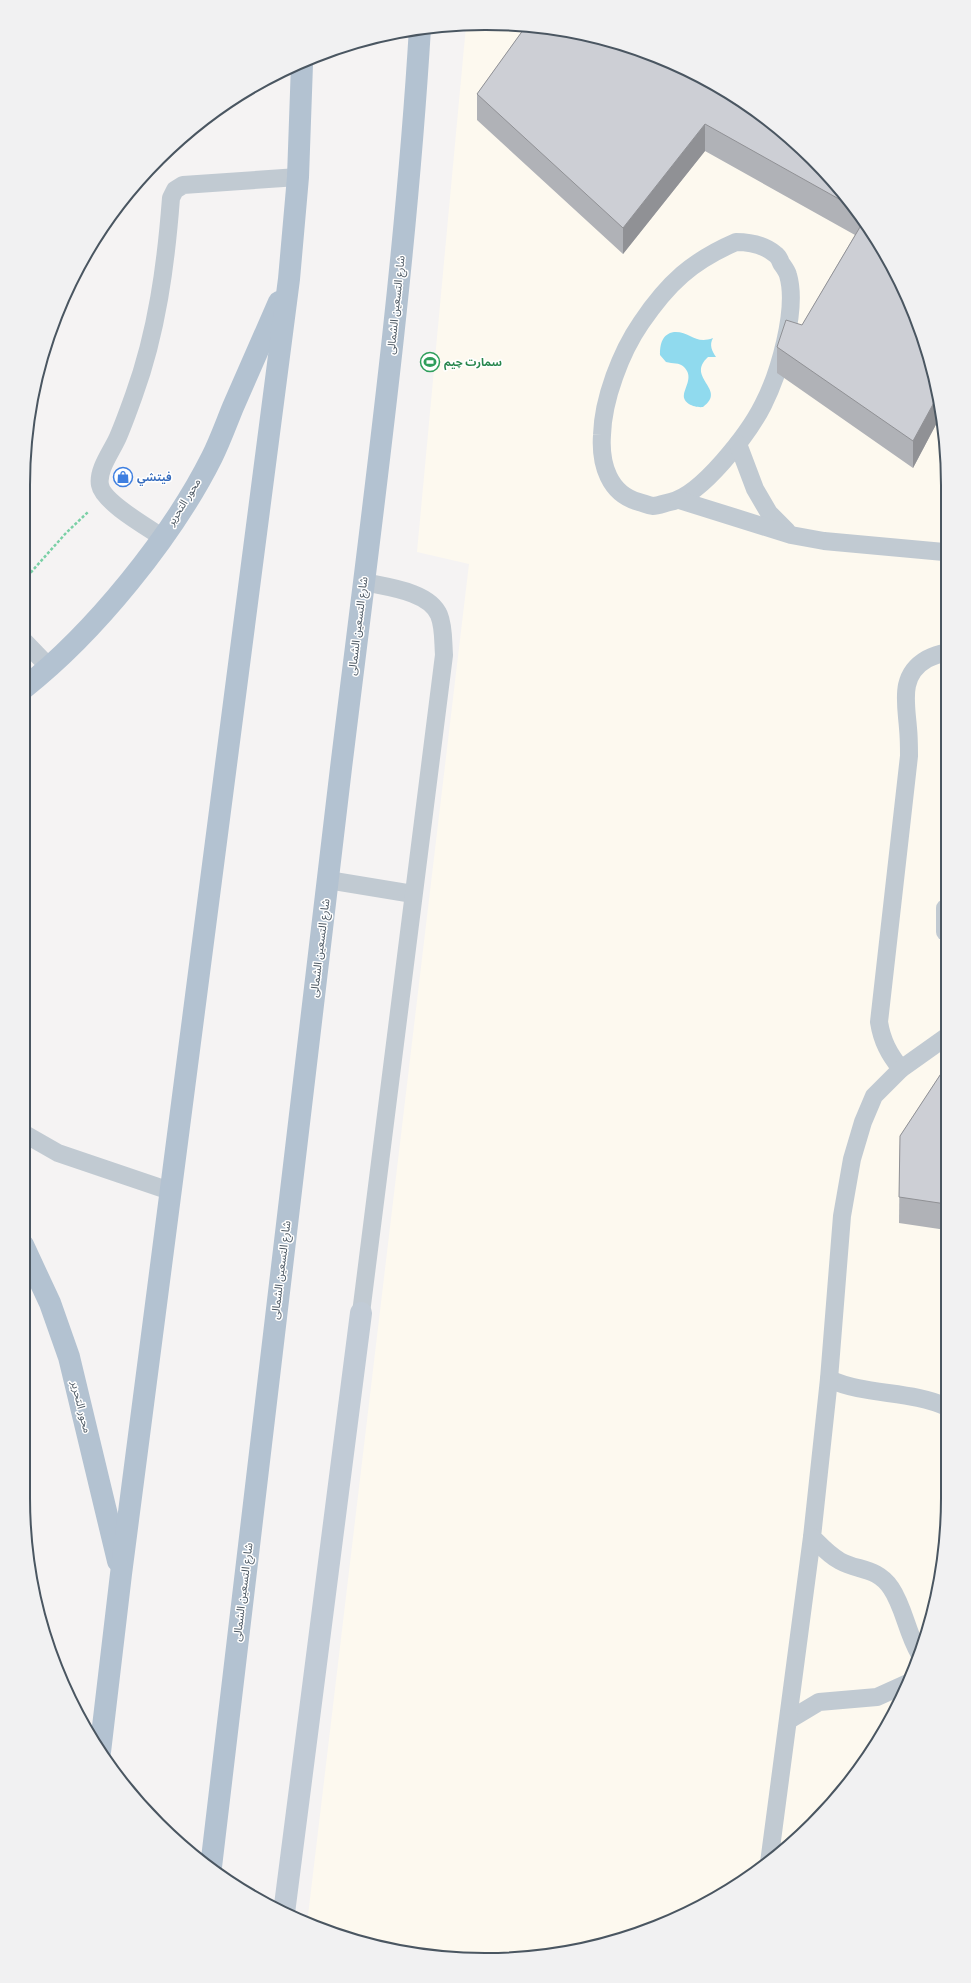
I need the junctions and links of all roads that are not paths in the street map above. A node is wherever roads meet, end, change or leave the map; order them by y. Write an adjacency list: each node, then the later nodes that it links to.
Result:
1 (420, 35): 10 (main road, شارع التسعين الشمالى)
2 (302, 69): 3 (main road)
3 (298, 177): 4 (main road); 8 (lane)
4 (289, 279): 8 (main road, محور التحرير); 20 (main road)
5 (738, 444): 6 (lane); 6 (lane); 7 (lane)
6 (679, 500): 7 (lane)
7 (791, 535): 9 (lane)
8 (162, 537): 13 (main road, محور التحرير)
9 (941, 552)
10 (364, 582): 15 (main road, شارع التسعين الشمالى); 16 (lane)
11 (30, 647): 13 (lane)
12 (941, 654): 18 (lane)
13 (49, 667): 14 (main road, محور التحرير)
14 (30, 683)
15 (328, 880): 16 (lane); 32 (main road, شارع التسعين الشمالى)
16 (413, 894): 22 (lane)
17 (941, 1041): 18 (lane)
18 (901, 1069): 23 (lane)
19 (30, 1137): 20 (lane)
20 (170, 1191): 26 (main road)
21 (30, 1260): 26 (main road, محور التحرير)
22 (361, 1313): 33 (street)
23 (829, 1379): 24 (lane); 25 (lane)
24 (941, 1405)
25 (812, 1537): 27 (lane); 29 (lane)
26 (121, 1574): 30 (main road)
27 (916, 1646)
28 (899, 1687): 29 (lane)
29 (789, 1720): 31 (lane)
30 (101, 1742)
31 (770, 1853)
32 (212, 1862)
33 (285, 1906)

